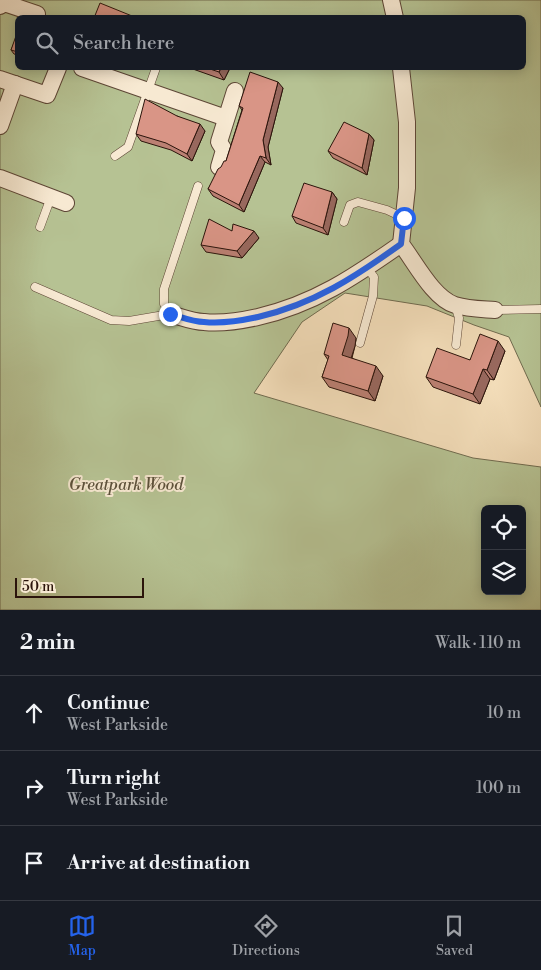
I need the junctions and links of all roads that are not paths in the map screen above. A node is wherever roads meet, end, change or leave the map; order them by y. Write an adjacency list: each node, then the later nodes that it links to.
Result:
1 (391, 0): 4 (street)
2 (0, 6): 3 (street)
3 (42, 10)
4 (394, 15)
5 (57, 70): 9 (street)
6 (88, 70): 10 (street)
7 (155, 70): 10 (lane)
8 (401, 70): 19 (street)
9 (8, 82): 13 (street)
10 (148, 91): 12 (street); 14 (lane)
11 (235, 91): 12 (street)
12 (226, 118): 15 (street)
13 (0, 126)
14 (115, 156)
15 (219, 166)
16 (0, 178): 18 (street)
17 (198, 186): 28 (lane)
18 (59, 200): 21 (lane)
19 (404, 218): 20 (lane); 22 (street)
20 (344, 222)
21 (40, 226)
22 (401, 244): 23 (street); 25 (street)
23 (366, 268): 28 (street); 29 (lane)
24 (35, 287): 28 (lane)
25 (455, 305): 27 (street); 30 (lane)
26 (541, 309): 27 (lane)
27 (495, 310)
28 (170, 314)
29 (360, 343)
30 (456, 345)

